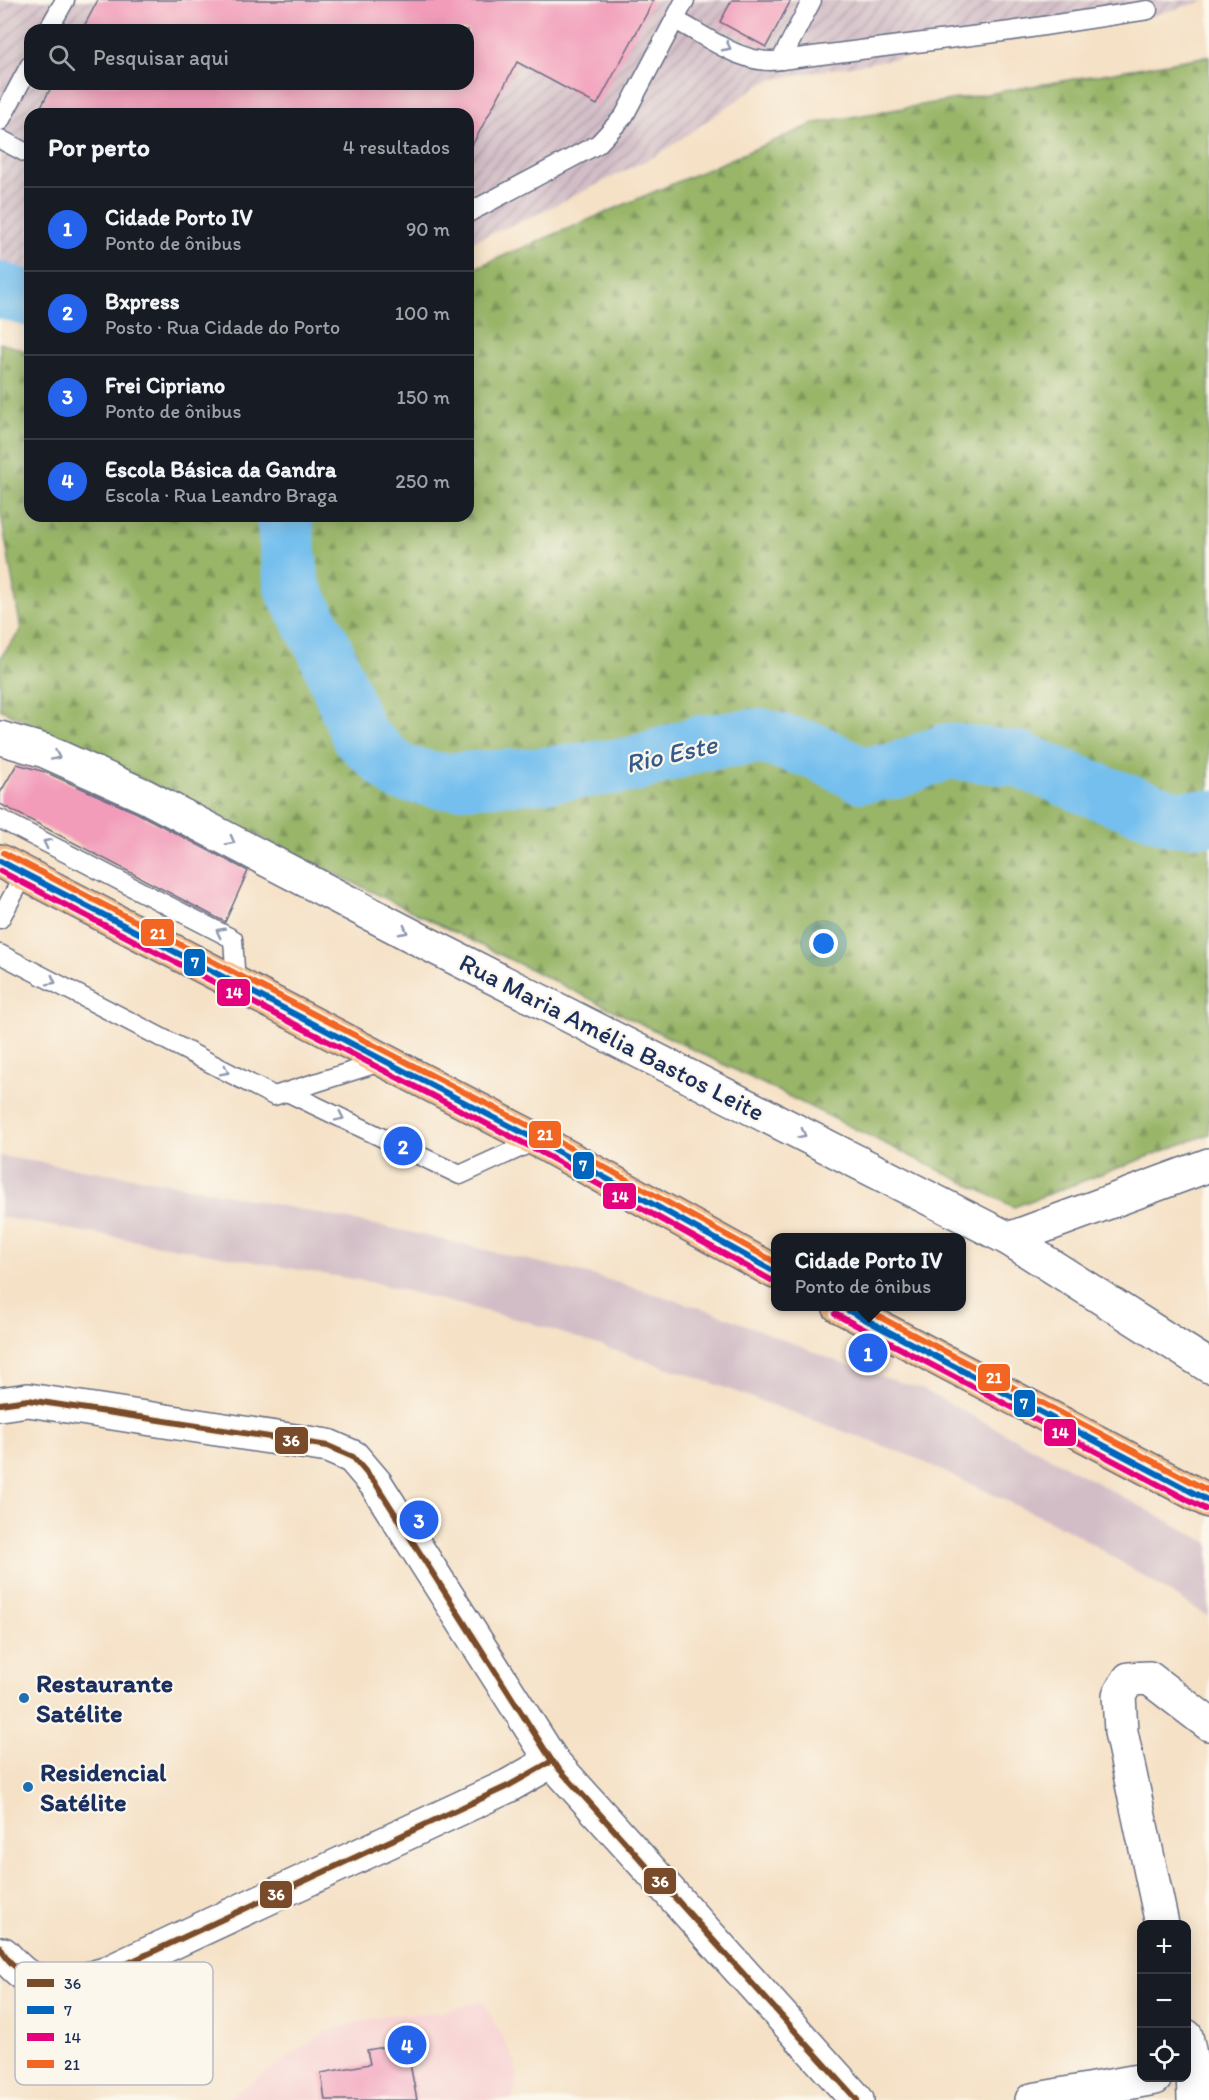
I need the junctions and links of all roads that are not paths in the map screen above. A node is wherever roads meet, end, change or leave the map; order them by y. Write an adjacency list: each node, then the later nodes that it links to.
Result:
1 (64, 0): 6 (lane)
2 (685, 0): 5 (lane)
3 (812, 0): 7 (lane)
4 (1148, 10): 7 (lane)
5 (675, 20): 7 (lane, one-way to 7); 12 (lane)
6 (51, 24)
7 (781, 60)
8 (24, 76): 9 (lane)
9 (0, 121)
10 (0, 139): 11 (lane)
11 (24, 152)
12 (474, 210)
13 (0, 738): 23 (street, Rua Maria Amélia Bastos Leite, one-way to 23)
14 (0, 819): 18 (lane, one-way to 14)
15 (12, 867): 16 (lane); 18 (main road)
16 (0, 919)
17 (0, 954): 20 (lane, one-way to 20)
18 (236, 983): 19 (main road)
19 (387, 1061): 20 (lane); 21 (main road)
20 (287, 1092): 21 (lane, one-way to 21)
21 (537, 1140): 24 (main road)
22 (1209, 1165): 23 (street)
23 (1009, 1239): 26 (street, Rua Maria Amélia Bastos Leite)
24 (771, 1270)
25 (848, 1311): 28 (main road)
26 (1209, 1366)
27 (0, 1404): 30 (street)
28 (1209, 1501)
29 (1209, 1724): 31 (street)
30 (552, 1761): 33 (street); 38 (street)
31 (1161, 1920)
32 (1, 1961): 34 (street)
33 (131, 1962)
34 (15, 1969)
35 (1191, 2056): 36 (street)
36 (1196, 2076)
37 (1137, 2081): 39 (street)
38 (856, 2100)
39 (1032, 2100)

